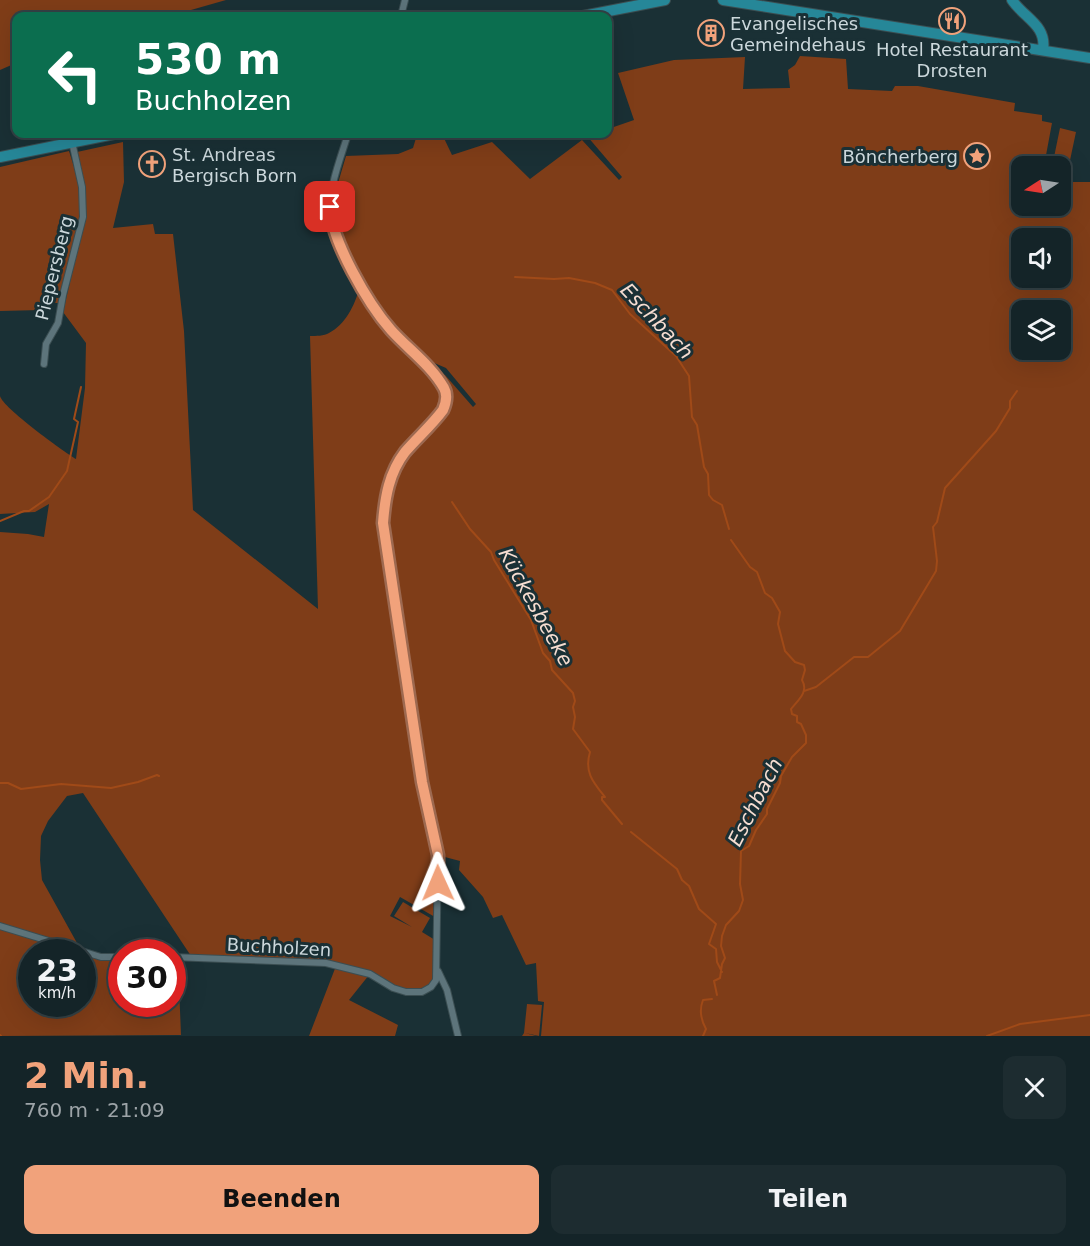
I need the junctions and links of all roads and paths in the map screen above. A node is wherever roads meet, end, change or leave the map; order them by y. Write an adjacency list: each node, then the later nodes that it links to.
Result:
1 (665, 0): 4 (main road)
2 (723, 0): 5 (main road)
3 (1012, 0): 5 (main road)
4 (604, 12)
5 (1043, 50): 6 (main road)
6 (1090, 58)
7 (93, 138): 9 (main road)
8 (347, 138): 15 (street)
9 (72, 142): 10 (main road); 11 (street, Piepersberg)
10 (0, 158)
11 (44, 364)
12 (0, 926): 13 (street)
13 (108, 957)
14 (186, 958): 15 (street, Buchholzen)
15 (438, 970): 16 (street)
16 (458, 1036)

